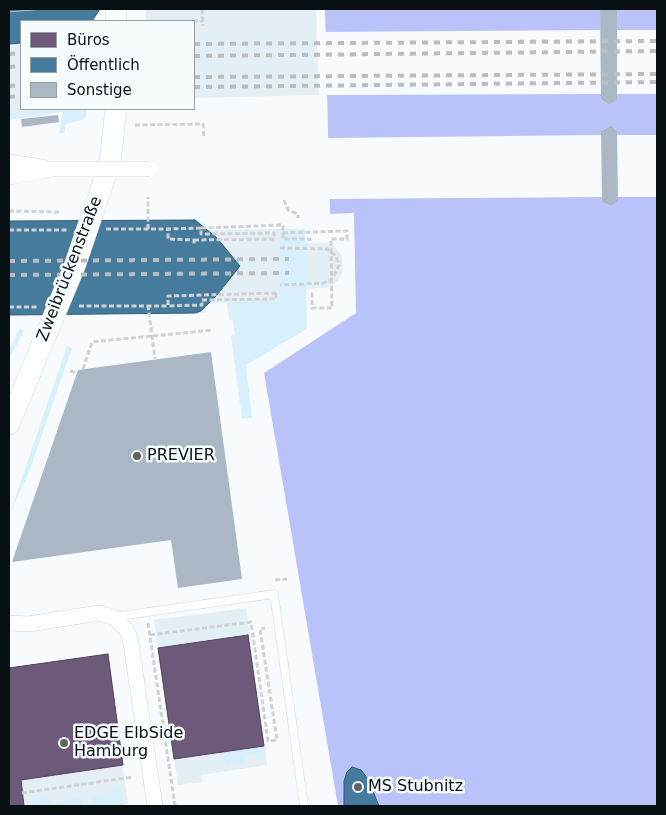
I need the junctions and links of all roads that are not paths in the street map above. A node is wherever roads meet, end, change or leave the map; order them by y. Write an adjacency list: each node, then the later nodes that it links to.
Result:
1 (116, 110): 6 (main road, Zweibrückenstraße)
2 (9, 162): 3 (street)
3 (54, 169): 4 (street, bridge); 5 (street)
4 (150, 169)
5 (9, 177)
6 (9, 424)
7 (113, 617): 8 (street); 9 (street); 10 (lane)
8 (9, 623)
9 (155, 806)
10 (304, 806)

